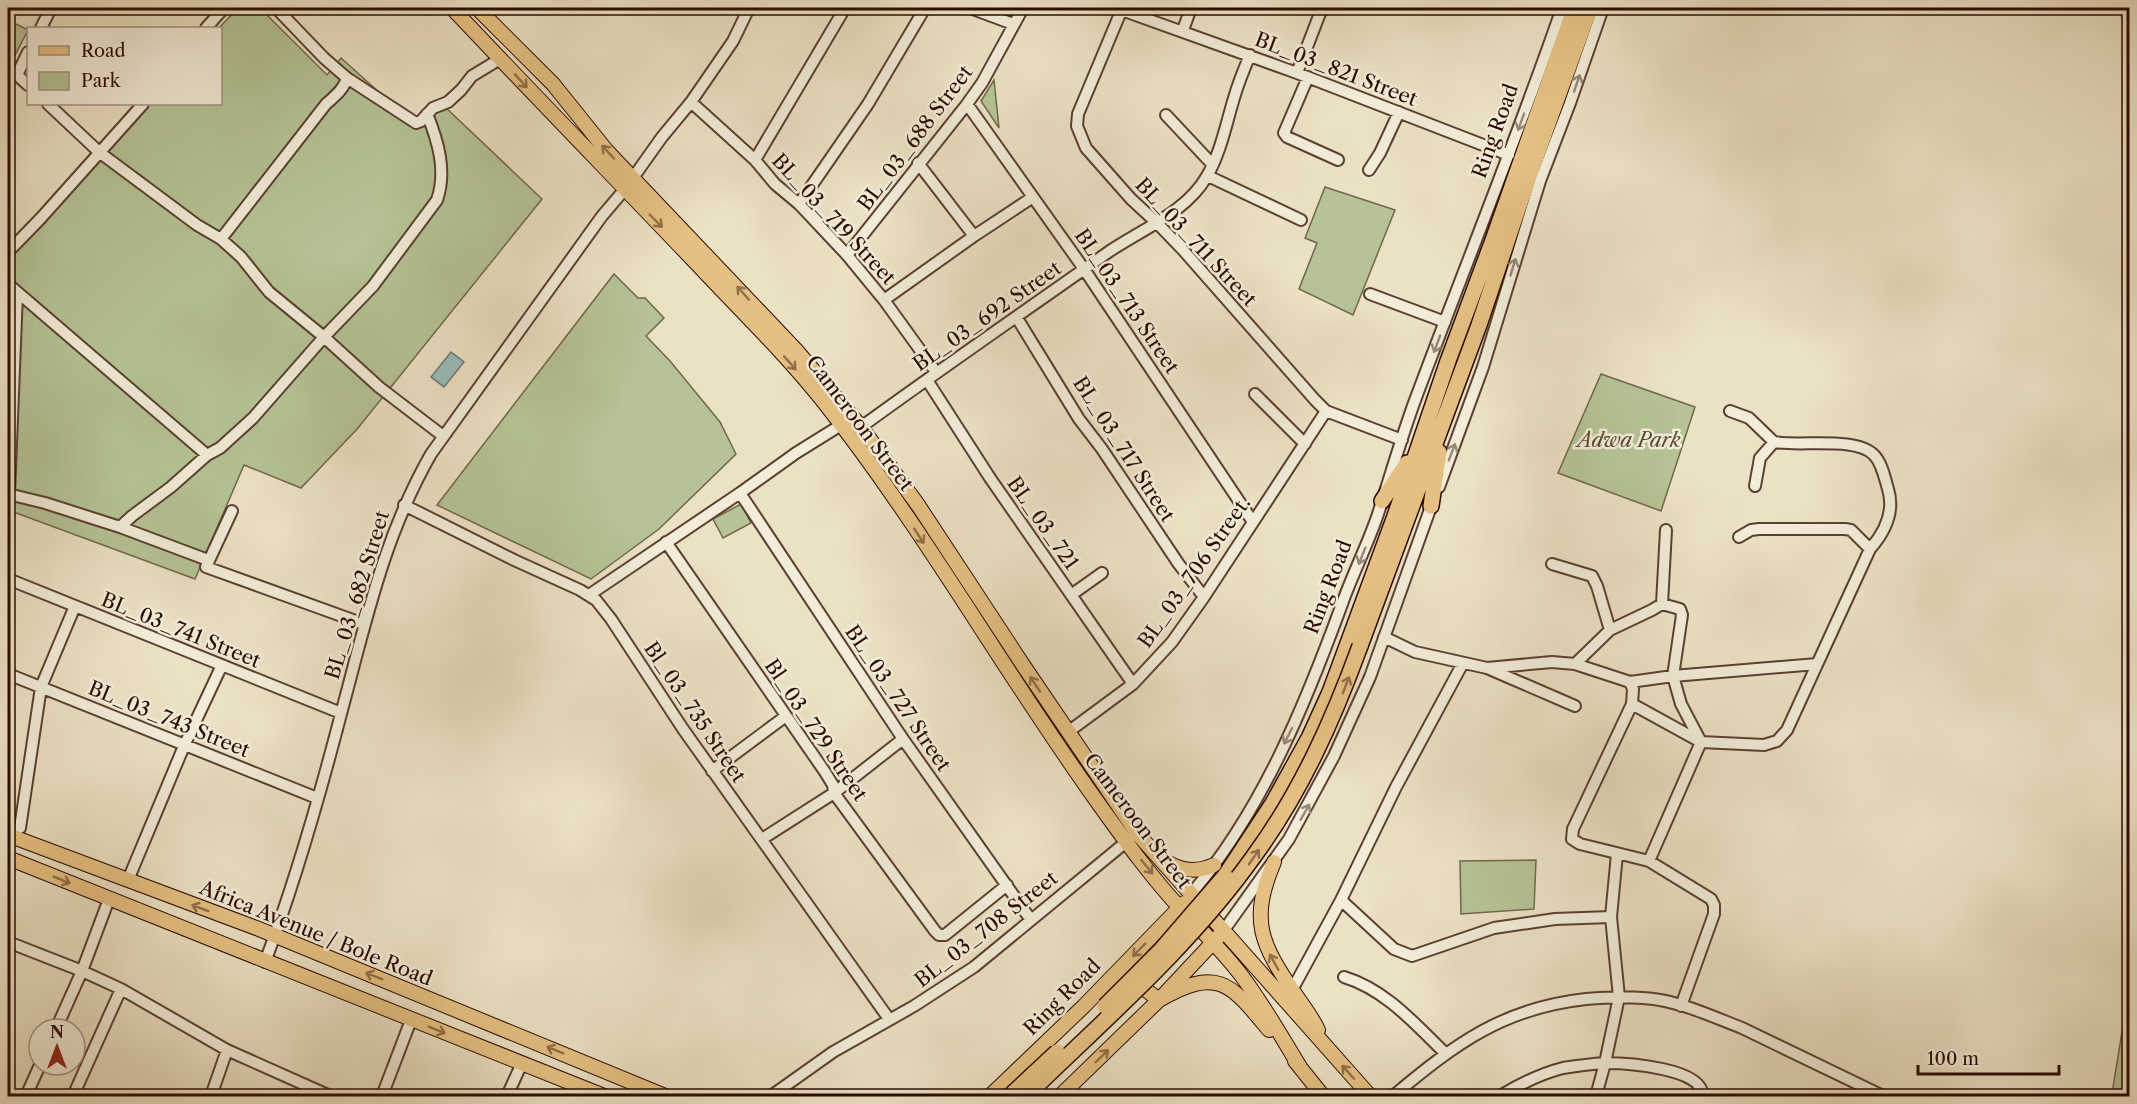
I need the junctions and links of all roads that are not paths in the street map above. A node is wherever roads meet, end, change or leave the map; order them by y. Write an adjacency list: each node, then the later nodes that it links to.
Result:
1 (51, 8): 19 (street)
2 (222, 8): 20 (street)
3 (276, 8): 28 (street)
4 (452, 8): 24 (main road, Cameroon Street)
5 (477, 8): 45 (main road, Cameroon Street, one-way to 5)
6 (749, 8): 30 (street, BL_03_682 Street)
7 (845, 8): 39 (street)
8 (925, 8): 48 (street)
9 (970, 8): 18 (street)
10 (1023, 8): 18 (street, BL_03_688 Street)
11 (1119, 8): 21 (street, BL_03_821 Street); 50 (street, BL_03_711 Street)
12 (1191, 8): 21 (street)
13 (1322, 8): 26 (street)
14 (1562, 8): 38 (street, Ring Road, one-way to 38)
15 (1575, 8): 70 (highway, Ring Road)
16 (1590, 8): 67 (highway, Ring Road)
17 (1602, 8): 82 (street, one-way to 17)
18 (1013, 24): 31 (street, BL_03_688 Street)
19 (42, 27)
20 (207, 27)
21 (1183, 30): 23 (street, BL_03_821 Street)
22 (27, 53): 25 (street)
23 (1250, 55): 26 (street, BL_03_821 Street); 42 (street, BL_03_692 Street)
24 (500, 59): 35 (street); 46 (main road, Cameroon Street, one-way to 46)
25 (12, 72): 29 (street)
26 (1297, 73): 27 (street, BL_03_821 Street)
27 (1308, 77): 34 (street, BL_03_821 Street); 40 (street)
28 (347, 78): 35 (street); 52 (street)
29 (27, 84)
30 (692, 102): 39 (street, BL_03_719 Street); 45 (street, BL_03_682 Street)
31 (968, 104): 41 (street, BL_03_688 Street); 47 (street, BL_03_713 Street)
32 (49, 105): 37 (street)
33 (142, 105): 37 (street)
34 (1399, 112): 38 (street, BL_03_821 Street); 43 (street)
35 (427, 114): 62 (street)
36 (1166, 115): 42 (street)
37 (99, 152): 52 (street); 53 (street)
38 (1509, 155): 61 (street, Ring Road)
39 (755, 160): 48 (street, BL_03_719 Street)
40 (1338, 160)
41 (918, 163): 51 (street); 54 (street, BL_03_688 Street)
42 (1212, 164): 44 (street, BL_03_692 Street)
43 (1369, 170)
44 (1208, 176): 49 (street); 50 (street, BL_03_692 Street)
45 (633, 177): 46 (street, BL_03_682 Street); 69 (main road, Cameroon Street, one-way to 45)
46 (625, 189): 68 (main road, Cameroon Street, one-way to 68); 71 (street, BL_03_682 Street)
47 (1033, 197): 51 (street); 55 (street, BL_03_713 Street)
48 (799, 204): 54 (street, BL_03_719 Street)
49 (1301, 220)
50 (1157, 223): 55 (street, BL_03_692 Street); 65 (street, BL_03_711 Street)
51 (974, 236): 59 (street)
52 (220, 239): 62 (street)
53 (8, 252)
54 (847, 255): 59 (street, BL_03_719 Street)
55 (1084, 269): 60 (street, BL_03_692 Street); 86 (street, BL_03_713 Street)
56 (8, 284): 57 (street)
57 (17, 293): 75 (street); 78 (street)
58 (1370, 294): 61 (street)
59 (884, 300): 63 (street, BL_03_719 Street)
60 (1017, 318): 63 (street, BL_03_692 Street); 98 (street, BL_03_717 Street)
61 (1445, 322): 72 (street, Ring Road, one-way to 72)
62 (324, 337): 71 (street); 75 (street)
63 (931, 376): 69 (street, BL_03_692 Street); 97 (street, BL_03_721)
64 (1255, 394): 74 (street)
65 (1326, 411): 72 (street, BL_03_711 Street); 74 (street, BL_03_706 Street.)
66 (1730, 411): 73 (street)
67 (1443, 423): 82 (highway); 85 (highway, Ring Road)
68 (840, 425): 77 (street); 84 (main road, Cameroon Street)
69 (861, 427): 81 (main road, Cameroon Street)
70 (1424, 434): 79 (highway); 85 (highway, Ring Road)
71 (443, 436): 80 (street, BL_03_682 Street)
72 (1402, 440): 79 (street, Ring Road)
73 (1774, 442): 76 (street); 91 (street)
74 (1305, 444): 86 (street, BL_03_706 Street.)
75 (207, 455): 87 (street)
76 (1755, 486)
77 (740, 493): 90 (street); 119 (street, BL_03_727 Street)
78 (8, 494): 87 (street)
79 (1382, 501): 135 (street, Ring Road, one-way to 135)
80 (404, 505): 96 (street, Bl_03_735 Street); 101 (street, BL_03_682 Street)
81 (918, 505): 84 (main road); 118 (main road, Cameroon Street, one-way to 81)
82 (1431, 506): 103 (street)
83 (232, 510): 92 (street)
84 (904, 513): 126 (main road, Cameroon Street, one-way to 126)
85 (1401, 517): 177 (highway, Ring Road, bridge); 178 (highway, Ring Road, one-way to 85, bridge)
86 (1253, 522): 98 (street, BL_03_706 Street.)
87 (120, 527): 92 (street)
88 (1666, 530): 99 (street)
89 (1739, 537): 91 (street)
90 (666, 542): 96 (street); 117 (street, Bl_03_729 Street)
91 (1870, 549): 106 (street)
92 (208, 561): 101 (street)
93 (1552, 564): 102 (street)
94 (1102, 573): 97 (street)
95 (8, 579): 100 (street, BL_03_741 Street)
96 (589, 595): 122 (street, Bl_03_735 Street)
97 (1071, 595): 112 (street, BL_03_721)
98 (1204, 597): 112 (street, BL_03_706 Street.)
99 (1662, 604): 102 (street); 110 (street)
100 (75, 606): 107 (street, BL_03_741 Street); 113 (street)
101 (364, 624): 116 (street, BL_03_682 Street)
102 (1610, 630): 105 (street)
103 (1384, 637): 104 (street); 134 (street, one-way to 103)
104 (1463, 663): 108 (street); 140 (street)
105 (1575, 664): 108 (street); 111 (street)
106 (1816, 664): 110 (street); 120 (street)
107 (222, 665): 116 (street, BL_03_741 Street); 121 (street)
108 (1487, 668): 115 (street)
109 (8, 674): 113 (street, BL_03_743 Street)
110 (1673, 676): 111 (street); 120 (street)
111 (1630, 682): 114 (street)
112 (1133, 684): 118 (street, BL_03_706 Street.)
113 (41, 687): 121 (street, BL_03_743 Street); 127 (street)
114 (1632, 704): 120 (street); 131 (street)
115 (1575, 706)
116 (341, 713): 125 (street, BL_03_682 Street)
117 (786, 716): 122 (street); 123 (street, Bl_03_729 Street)
118 (1068, 732): 124 (main road, Cameroon Street)
119 (903, 739): 123 (street); 137 (street, BL_03_727 Street)
120 (1701, 742): 133 (street)
121 (184, 746): 125 (street, BL_03_743 Street); 136 (street)
122 (712, 771): 129 (street, Bl_03_735 Street)
123 (834, 793): 129 (street); 137 (street, Bl_03_729 Street)
124 (1112, 796): 126 (main road); 128 (main road, Cameroon Street)
125 (317, 798): 145 (street, BL_03_682 Street)
126 (1098, 804): 128 (main road, Cameroon Street)
127 (14, 831): 136 (main road, Africa Avenue / Bole Road)
128 (1131, 838): 130 (main road, Cameroon Street); 141 (main road, Cameroon Street, one-way to 141); 143 (street, BL_03_708 Street)
129 (762, 839): 158 (street, Bl_03_735 Street)
130 (1151, 851): 135 (main road); 138 (main road, Cameroon Street)
131 (1617, 854): 133 (street); 142 (street)
132 (8, 858): 139 (main road, one-way to 139)
133 (1649, 861): 156 (street)
134 (1275, 862): 144 (street); 153 (main road, one-way to 134)
135 (1214, 865): 138 (street, Ring Road)
136 (128, 880): 145 (main road, Africa Avenue / Bole Road, one-way to 136)
137 (1007, 885): 143 (street, BL_03_727 Street)
138 (1191, 894): 141 (main road, Ring Road); 144 (main road, Cameroon Street)
139 (109, 899): 148 (main road); 150 (street)
140 (1341, 900): 142 (street); 153 (street)
141 (1180, 908): 147 (main road, Cameroon Street); 149 (main road, Ring Road, one-way to 149)
142 (1611, 917): 154 (street)
143 (1031, 920): 158 (street, BL_03_708 Street)
144 (1224, 930): 147 (main road); 160 (main road, Cameroon Street)
145 (275, 936): 148 (street, BL_03_682 Street); 174 (main road, Africa Avenue / Bole Road, one-way to 145)
146 (8, 942): 150 (street)
147 (1214, 942): 155 (main road); 165 (main road, Cameroon Street)
148 (265, 962): 159 (main road)
149 (1119, 969): 155 (main road); 176 (main road, Ring Road)
150 (82, 971): 152 (street); 157 (street)
151 (1344, 977): 162 (street)
152 (121, 989): 161 (street); 169 (street)
153 (1292, 990): 160 (main road)
154 (1619, 997): 156 (street); 162 (street); 164 (street)
155 (1159, 1000): 165 (main road); 179 (main road, one-way to 155)
156 (1681, 1006): 186 (street)
157 (61, 1017)
158 (889, 1019): 175 (street, BL_03_708 Street)
159 (411, 1020): 163 (main road, one-way to 163); 172 (street)
160 (1326, 1048): 181 (main road, Cameroon Street, one-way to 160)
161 (227, 1050): 170 (street); 171 (street)
162 (1446, 1054): 182 (street)
163 (522, 1063): 167 (main road); 173 (street)
164 (1605, 1063): 183 (street); 184 (street); 185 (street)
165 (1300, 1067): 180 (main road)
166 (35, 1077): 168 (street)
167 (600, 1095)
168 (26, 1096)
169 (74, 1096)
170 (211, 1096)
171 (330, 1096)
172 (382, 1096)
173 (507, 1096)
174 (665, 1096)
175 (771, 1096)
176 (990, 1096)
177 (1010, 1096)
178 (1026, 1096)
179 (1060, 1096)
180 (1323, 1096)
181 (1370, 1096)
182 (1394, 1096)
183 (1500, 1096)
184 (1596, 1096)
185 (1702, 1096)
186 (1883, 1096)

